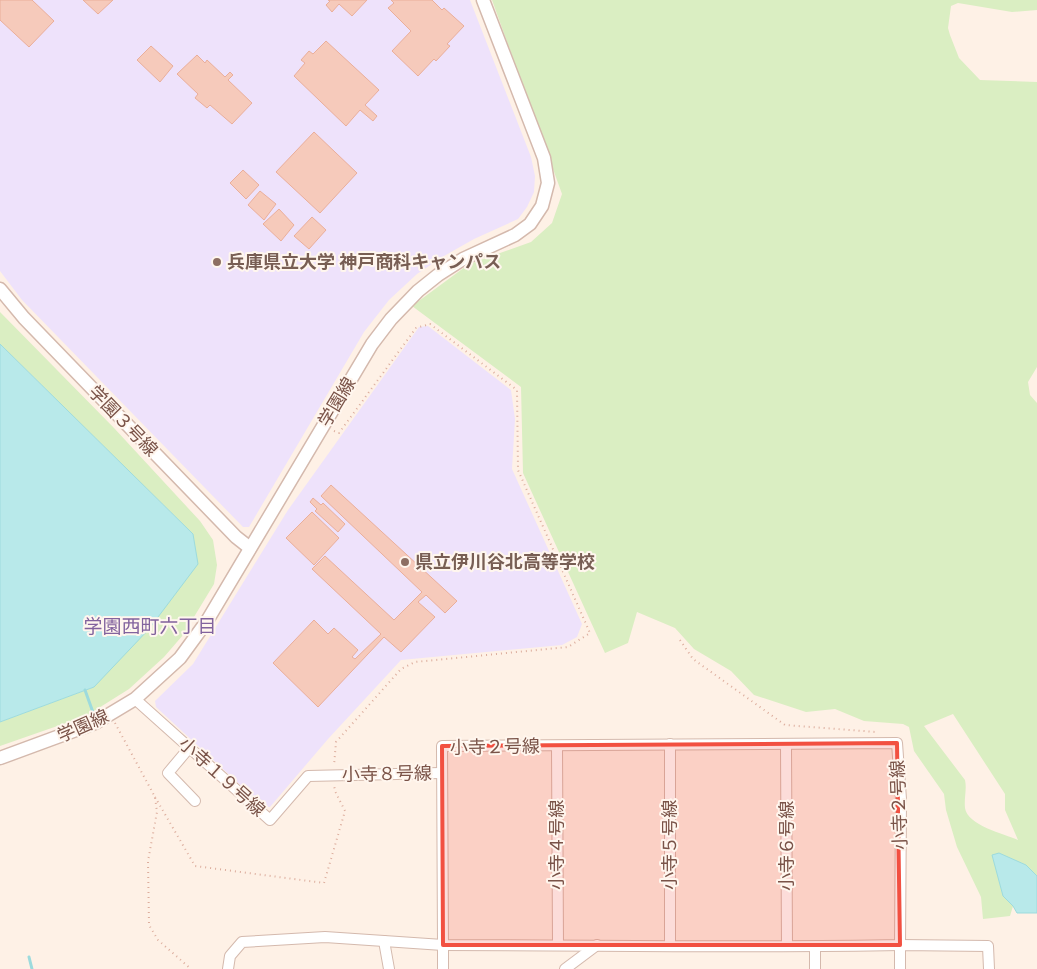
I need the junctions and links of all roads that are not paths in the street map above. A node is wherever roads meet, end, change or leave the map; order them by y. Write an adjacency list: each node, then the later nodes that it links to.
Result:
1 (483, 0): 3 (street, 学園線)
2 (0, 289): 3 (street, 学園３号線)
3 (250, 548): 4 (street, 学園線)
4 (135, 699): 8 (street, 小寺１９号線); 9 (street, 学園線)
5 (670, 744): 6 (street, 小寺２号線); 7 (street, 小寺２号線); 17 (street, 小寺５号線)
6 (786, 745): 18 (street, 小寺２号線); 19 (street, 小寺６号線)
7 (557, 746): 10 (street, 小寺２号線); 15 (street, 小寺４号線)
8 (189, 748): 11 (street, 小寺１９号線); 12 (street)
9 (0, 758)
10 (441, 773): 11 (street, 小寺８号線); 14 (street, 小寺２号線)
11 (333, 774)
12 (194, 801)
13 (384, 941): 14 (street); 21 (street); 22 (street)
14 (443, 945): 15 (street); 23 (street, 小寺２号線)
15 (558, 945): 16 (street)
16 (597, 945): 17 (street); 24 (street)
17 (670, 945): 19 (street)
18 (900, 945): 20 (street); 26 (street); 27 (street)
19 (787, 946): 20 (street)
20 (815, 946): 25 (street)
21 (228, 969)
22 (389, 969)
23 (443, 969)
24 (565, 969)
25 (815, 969)
26 (900, 969)
27 (989, 969)

